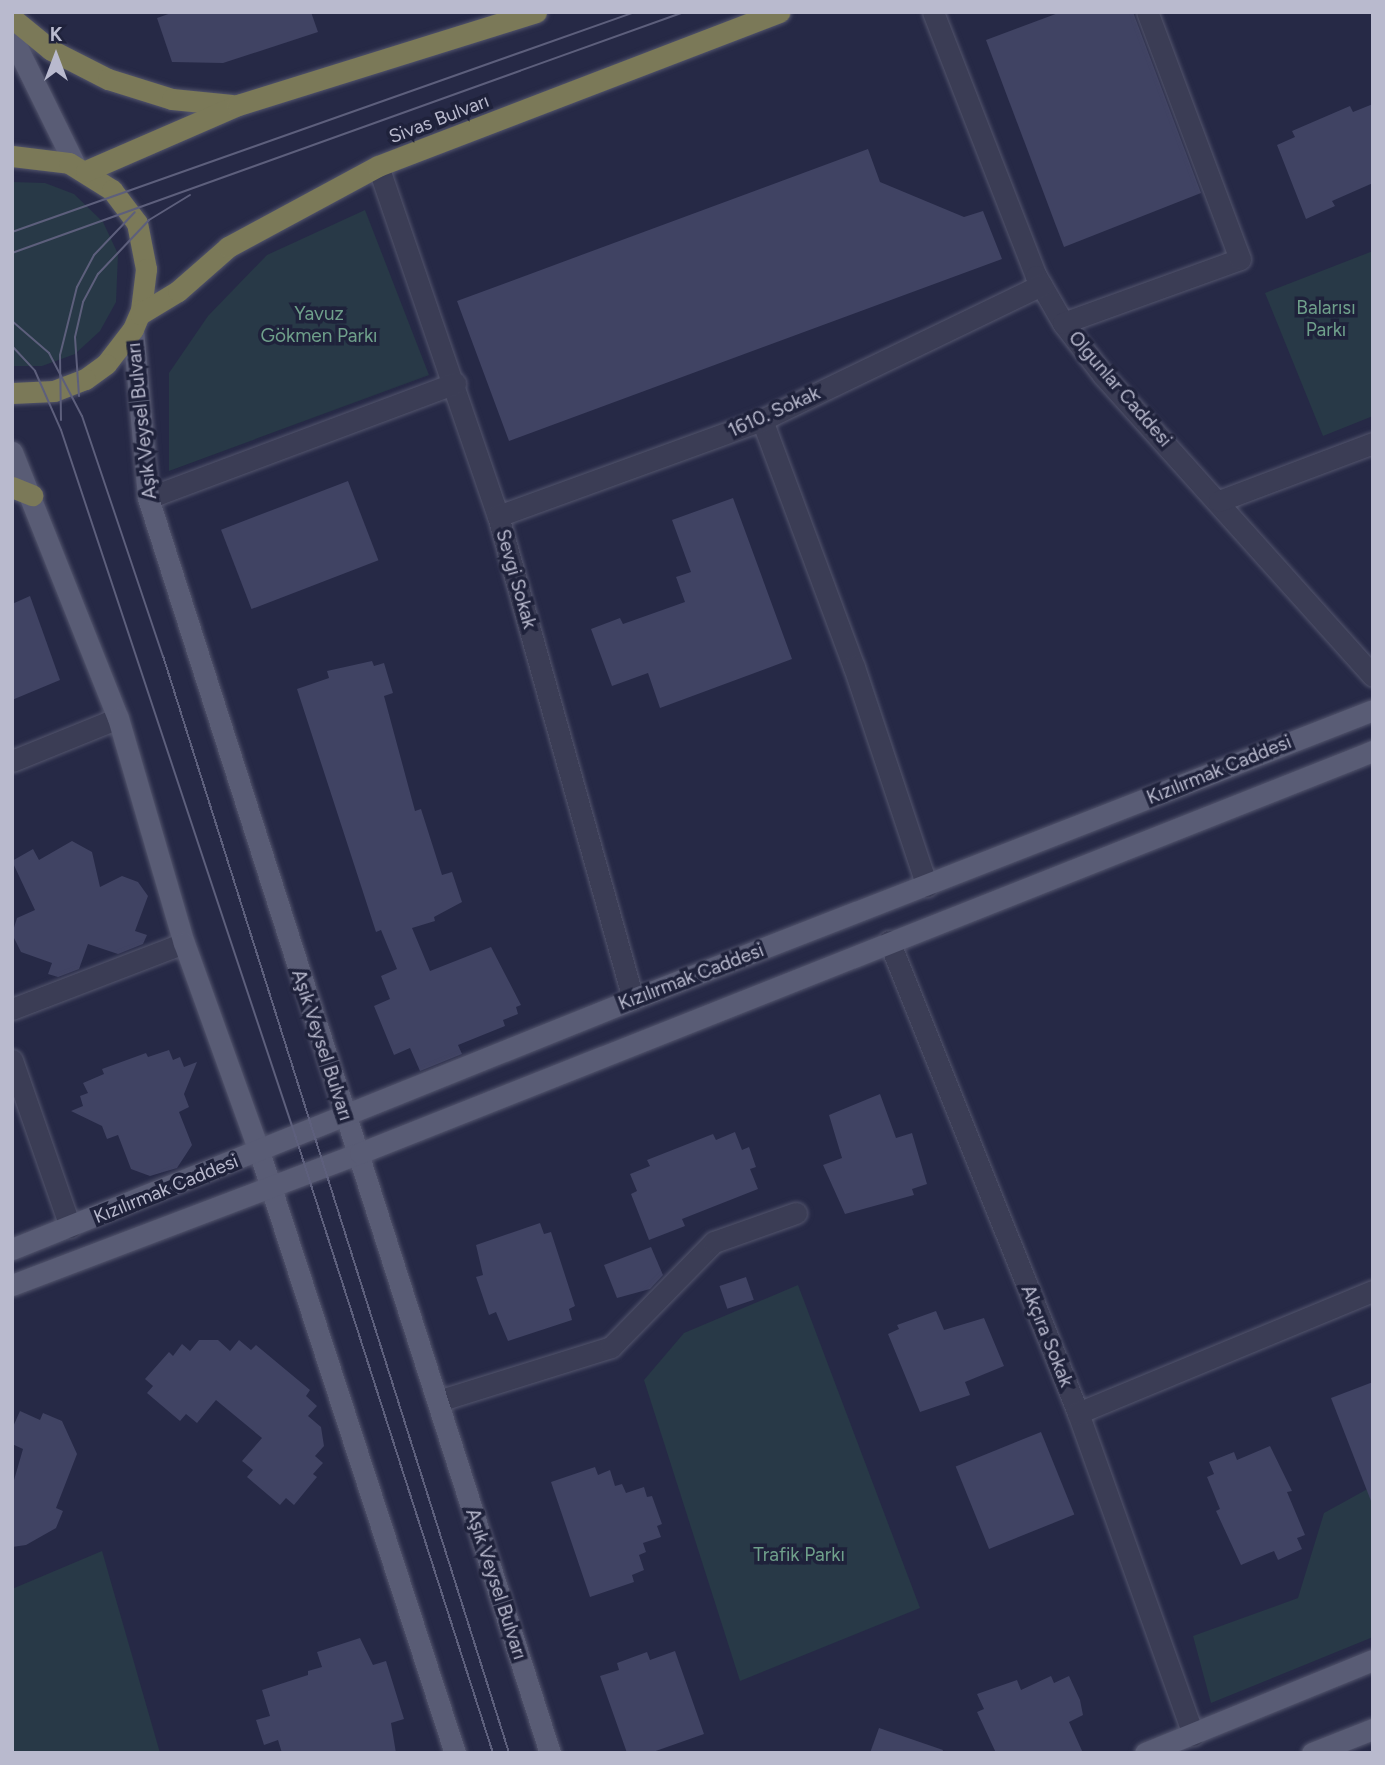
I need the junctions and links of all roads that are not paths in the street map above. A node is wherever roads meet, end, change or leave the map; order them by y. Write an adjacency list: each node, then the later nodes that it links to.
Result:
1 (536, 12): 7 (highway)
2 (779, 12): 9 (highway, Sivas Bulvarı)
3 (933, 12): 11 (street, Olgunlar Caddesi)
4 (1147, 12): 13 (street)
5 (12, 18): 7 (highway)
6 (12, 37): 10 (main road)
7 (238, 105): 10 (highway)
8 (12, 156): 10 (highway)
9 (378, 166): 12 (highway, Sivas Bulvarı); 14 (street, Sevgi Sokak)
10 (80, 168): 12 (highway)
11 (1041, 285): 13 (street, Olgunlar Caddesi); 16 (street, 1610. Sokak)
12 (136, 322): 15 (highway); 20 (main road, Aşık Veysel Bulvarı)
13 (1063, 323): 21 (street, Olgunlar Caddesi)
14 (455, 383): 20 (street); 22 (street, Sevgi Sokak)
15 (12, 393)
16 (762, 420): 22 (street, 1610. Sokak); 28 (street)
17 (1373, 443): 21 (street)
18 (12, 452): 19 (main road)
19 (19, 495): 25 (main road)
20 (148, 498): 34 (main road, Aşık Veysel Bulvarı)
21 (1219, 501): 23 (street, Olgunlar Caddesi)
22 (498, 516): 31 (street, Sevgi Sokak)
23 (1373, 676)
24 (1373, 710): 28 (main road, Kızılırmak Caddesi)
25 (118, 718): 27 (street); 30 (main road)
26 (1373, 751): 29 (main road, Kızılırmak Caddesi)
27 (12, 761)
28 (927, 886): 31 (main road, Kızılırmak Caddesi)
29 (888, 942): 36 (main road, Kızılırmak Caddesi); 44 (street, Akçıra Sokak)
30 (184, 943): 32 (street); 35 (main road)
31 (633, 999): 34 (main road, Kızılırmak Caddesi)
32 (12, 1009)
33 (12, 1060): 39 (street)
34 (343, 1115): 35 (main road, Kızılırmak Caddesi); 36 (main road, Aşık Veysel Bulvarı)
35 (259, 1151): 37 (main road); 39 (main road, Kızılırmak Caddesi)
36 (360, 1153): 37 (main road, Kızılırmak Caddesi); 43 (main road, Aşık Veysel Bulvarı)
37 (269, 1185): 41 (main road, Kızılırmak Caddesi); 48 (main road)
38 (796, 1213): 43 (street)
39 (70, 1227): 40 (main road, Kızılırmak Caddesi)
40 (12, 1249)
41 (12, 1285)
42 (1373, 1291): 44 (street)
43 (438, 1401): 49 (main road, Aşık Veysel Bulvarı)
44 (1078, 1413): 47 (street, Akçıra Sokak)
45 (1373, 1660): 47 (main road)
46 (1372, 1730): 51 (main road)
47 (1193, 1735): 50 (main road)
48 (454, 1753)
49 (550, 1753)
50 (1145, 1753)
51 (1312, 1753)

